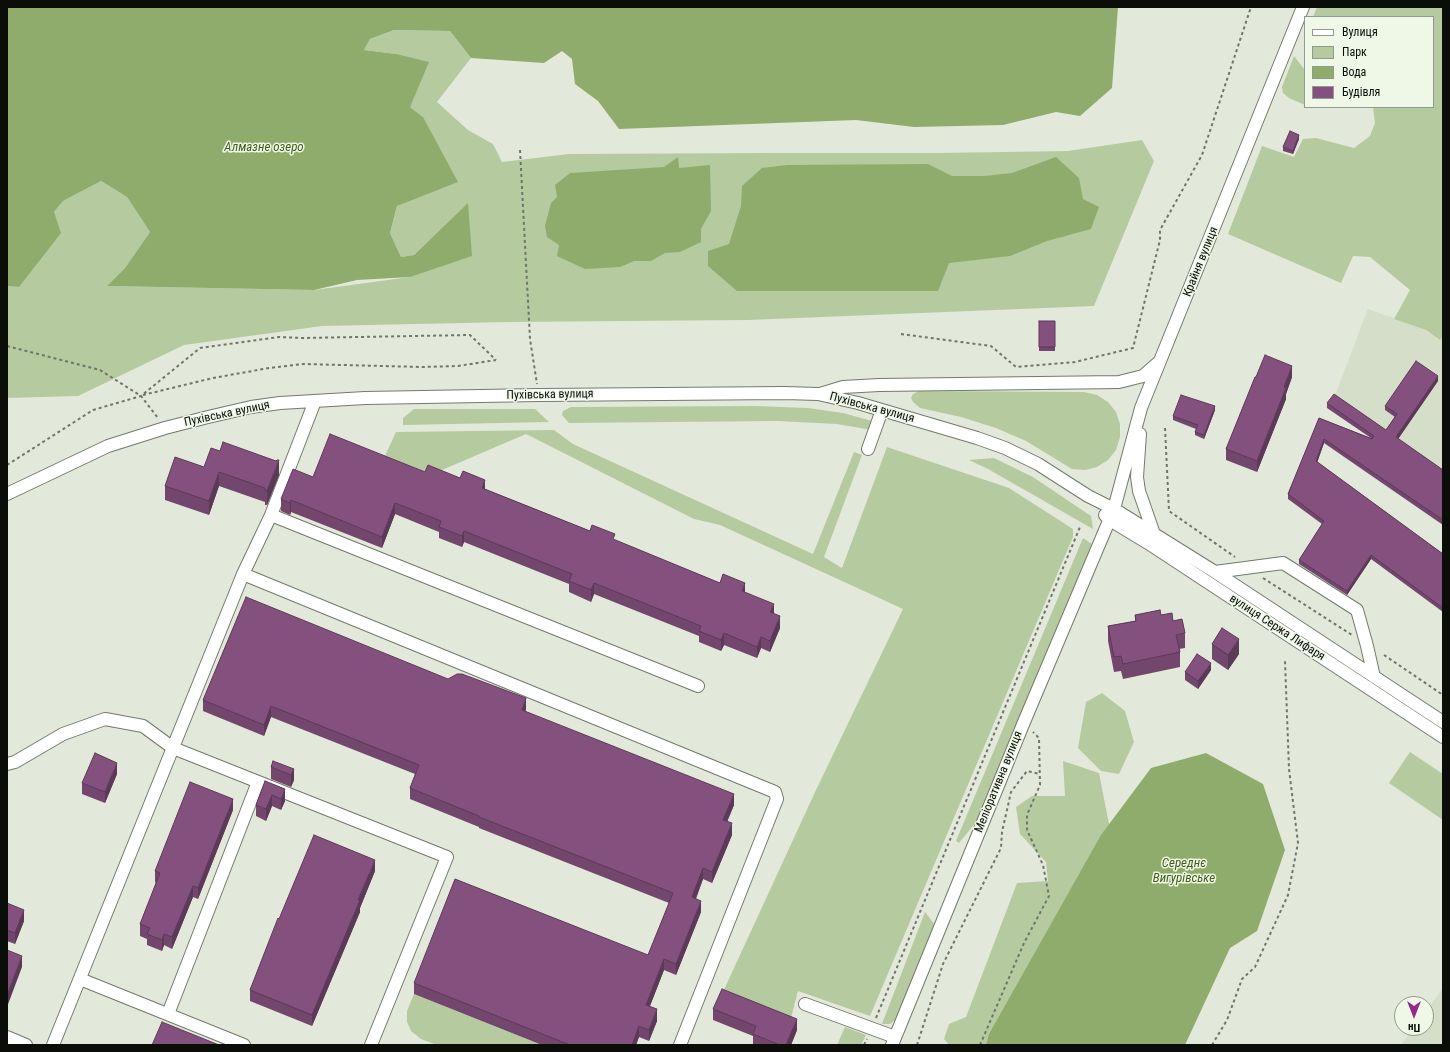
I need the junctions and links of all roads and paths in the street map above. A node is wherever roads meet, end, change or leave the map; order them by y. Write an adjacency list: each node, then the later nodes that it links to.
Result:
1 (1250, 7): 4 (path)
2 (1303, 7): 6 (street, Крайня вулиця)
3 (520, 150): 8 (path)
4 (901, 334)
5 (7, 346): 9 (path)
6 (1161, 360): 7 (street); 11 (street, Крайня вулиця)
7 (818, 394): 8 (street, Пухівська вулиця); 12 (street, Пухівська вулиця)
8 (539, 395): 10 (street, Пухівська вулиця)
9 (141, 396): 9 (path); 13 (path); 16 (path)
10 (315, 400): 13 (street, Пухівська вулиця); 18 (street)
11 (1141, 408): 19 (street, Крайня вулиця); 21 (street)
12 (882, 410): 15 (street); 19 (street, Пухівська вулиця)
13 (165, 428): 17 (street, Пухівська вулиця)
14 (1165, 428): 22 (path)
15 (868, 449)
16 (7, 465)
17 (7, 494)
18 (272, 515): 24 (street); 30 (street)
19 (1112, 515): 21 (street, вулиця Сержа Лифаря); 32 (street, Меліоративна вулиця); 34 (street, вулиця Сержа Лифаря)
20 (1080, 527): 42 (path)
21 (1154, 534): 23 (street, вулиця Сержа Лифаря)
22 (1241, 561)
23 (1215, 572): 29 (street, вулиця Сержа Лифаря); 29 (street)
24 (243, 574): 35 (street); 49 (street)
25 (1261, 576): 26 (path)
26 (1358, 639)
27 (1384, 656): 31 (path)
28 (1285, 661): 53 (path)
29 (1374, 677): 33 (street, вулиця Сержа Лифаря)
30 (698, 686)
31 (1443, 695)
32 (1024, 722): 37 (path); 44 (street, Меліоративна вулиця)
33 (1443, 722)
34 (1443, 737)
35 (173, 748): 36 (street); 38 (street); 39 (street)
36 (7, 764)
37 (1040, 774): 51 (path); 52 (path)
38 (258, 782): 41 (street); 48 (street)
39 (80, 978): 41 (street); 46 (street)
40 (805, 1004): 42 (street)
41 (168, 1014): 47 (street)
42 (871, 1028): 44 (street); 50 (path)
43 (7, 1037): 45 (street)
44 (894, 1041)
45 (26, 1045)
46 (53, 1045)
47 (244, 1045)
48 (371, 1045)
49 (680, 1045)
50 (864, 1045)
51 (918, 1045)
52 (980, 1045)
53 (1212, 1045)

